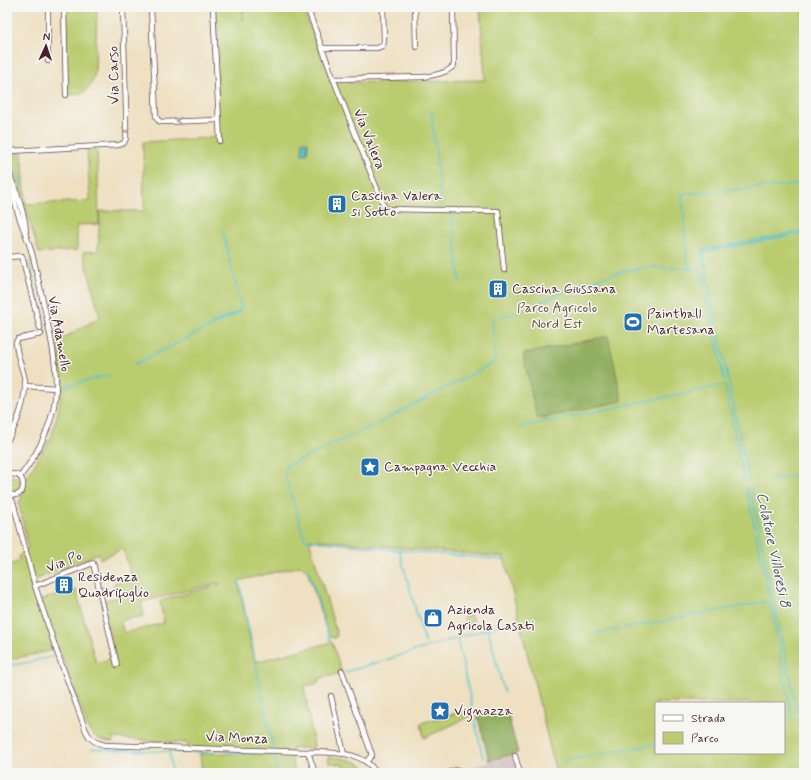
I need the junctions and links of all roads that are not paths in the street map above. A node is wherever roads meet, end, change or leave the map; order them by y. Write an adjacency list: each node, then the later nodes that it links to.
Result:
1 (48, 7): 12 (street)
2 (64, 7): 14 (street)
3 (123, 7): 17 (street, Via Carso, one-way to 17)
4 (151, 7): 15 (street, one-way to 4)
5 (213, 7): 15 (street)
6 (307, 7): 11 (street, Via Valera)
7 (383, 7): 11 (street)
8 (415, 7): 10 (street)
9 (453, 7): 13 (street)
10 (416, 47)
11 (322, 48): 13 (street, Via Valera)
12 (48, 61)
13 (333, 79): 21 (street, Via Valera)
14 (66, 95)
15 (218, 120): 16 (street)
16 (220, 141)
17 (8, 149): 18 (street)
18 (7, 161)
19 (7, 167): 25 (street, Via Adamello)
20 (7, 257): 22 (street)
21 (504, 270)
22 (40, 328)
23 (41, 334): 24 (street)
24 (25, 386): 25 (street); 26 (street)
25 (56, 388): 28 (street, Via Adamello)
26 (7, 440)
27 (7, 476): 28 (street)
28 (20, 476): 29 (street)
29 (19, 493): 30 (street); 31 (street)
30 (7, 494): 31 (street)
31 (15, 508): 32 (street); 33 (street)
32 (7, 510)
33 (35, 586): 34 (street, Via Po); 37 (street, Via Monza)
34 (117, 665)
35 (342, 671): 40 (street)
36 (330, 696): 38 (street)
37 (308, 752): 38 (street, Via Monza); 41 (street)
38 (344, 754): 40 (street, Via Monza)
39 (515, 756): 45 (street)
40 (366, 762): 42 (street, Via Monza)
41 (315, 773)
42 (376, 773)
43 (447, 773): 44 (street)
44 (464, 773)
45 (520, 773)

